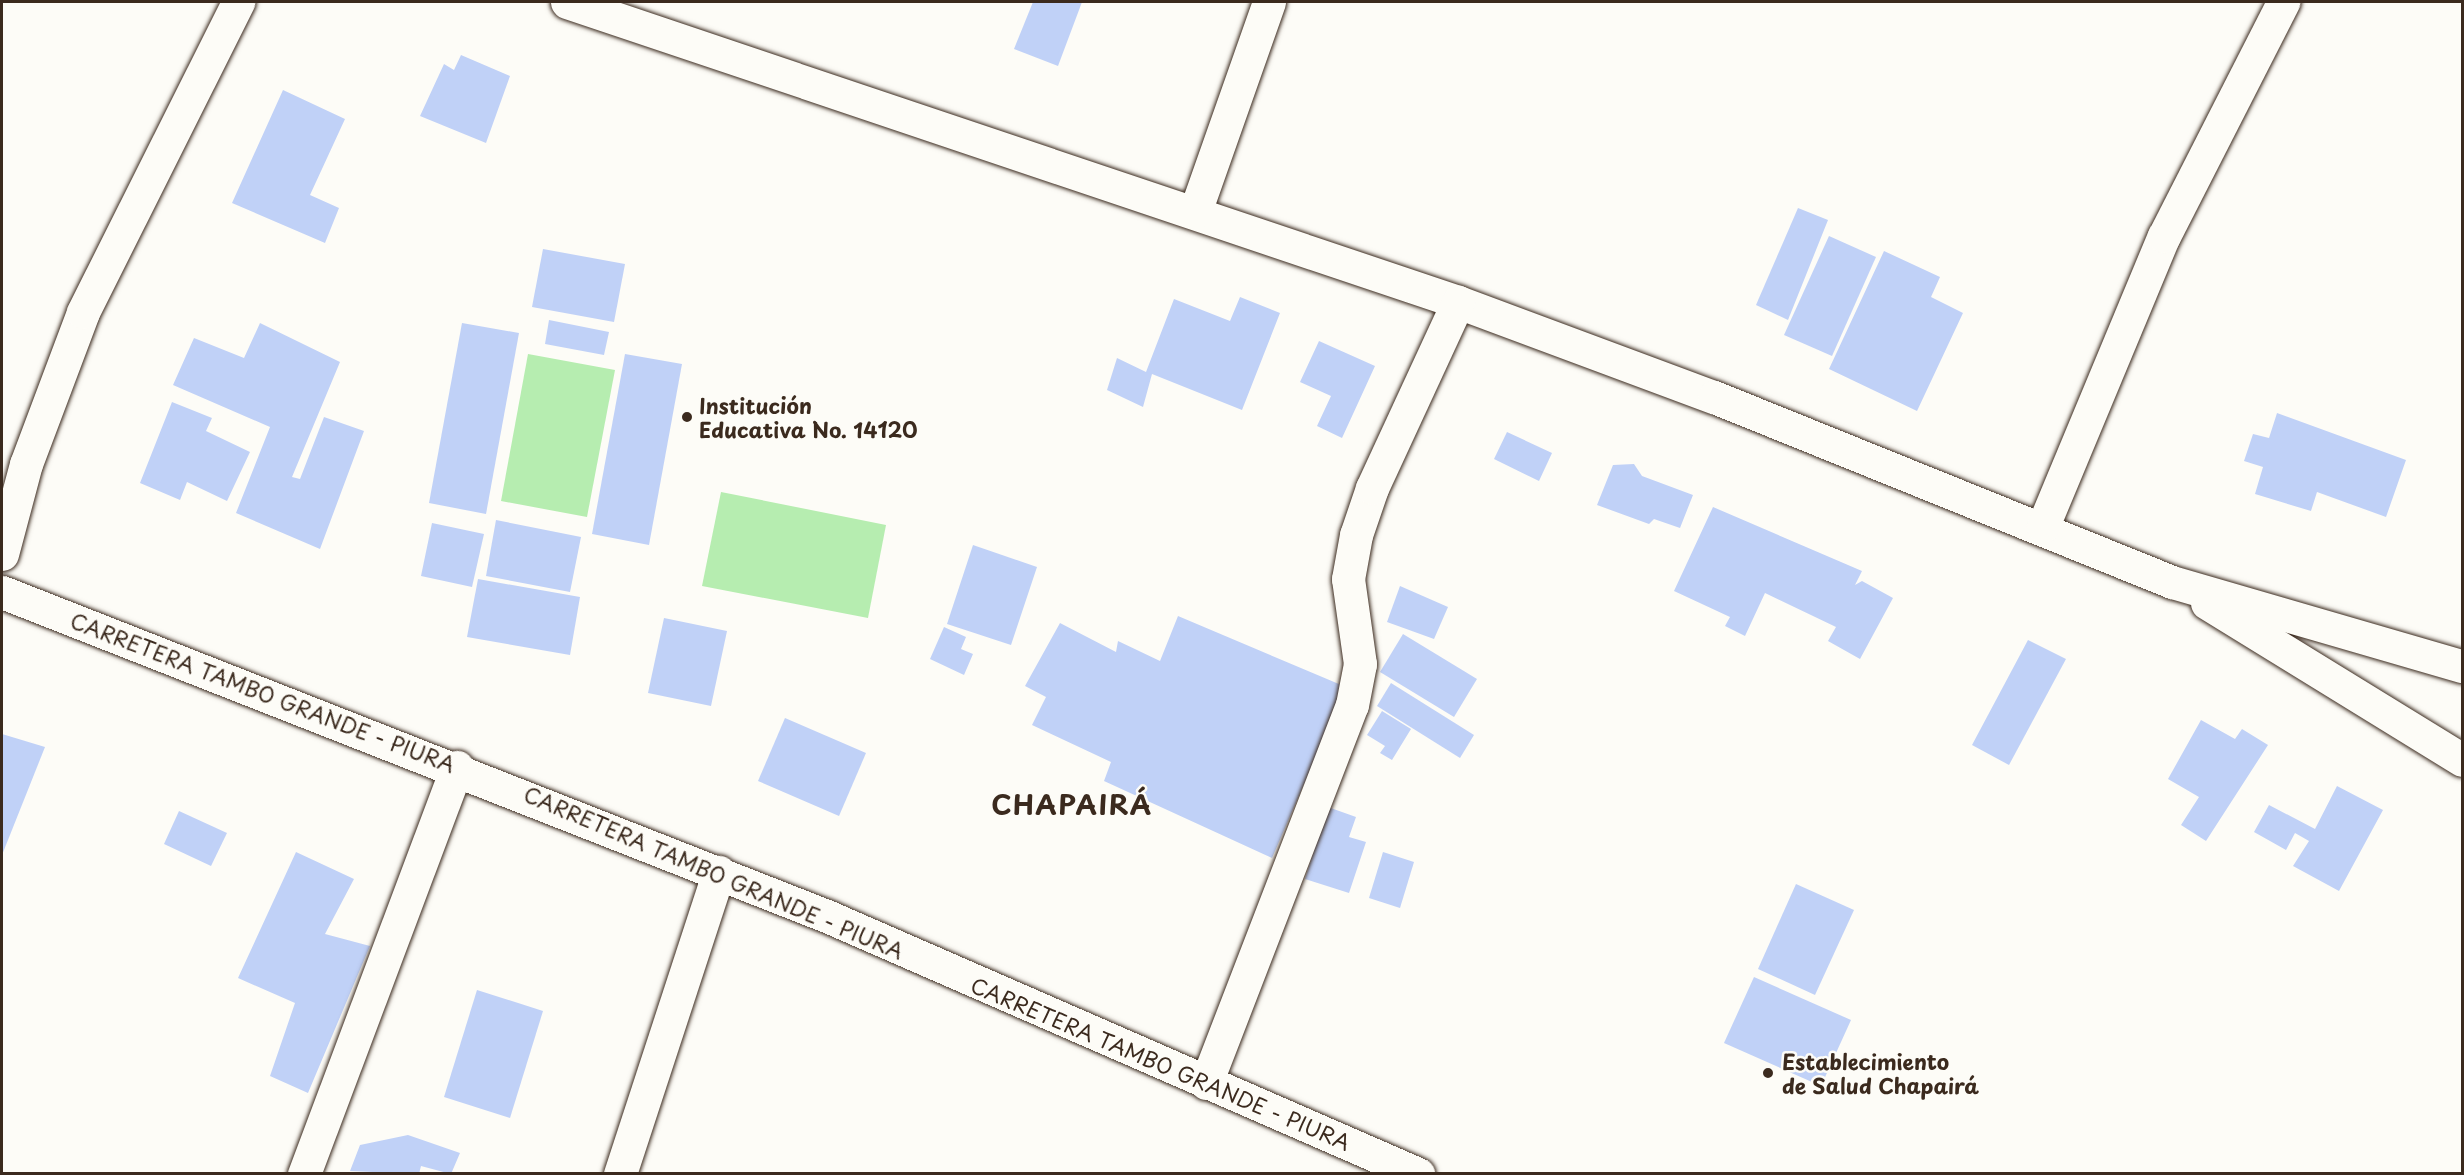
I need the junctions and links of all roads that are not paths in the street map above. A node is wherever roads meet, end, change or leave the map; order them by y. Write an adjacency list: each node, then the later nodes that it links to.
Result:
1 (238, 2): 8 (street)
2 (567, 2): 5 (street)
3 (1269, 2): 5 (street)
4 (2283, 2): 7 (street)
5 (1195, 212): 6 (street)
6 (1458, 302): 7 (street); 15 (street)
7 (2043, 526): 9 (street)
8 (2, 554)
9 (2172, 582): 11 (street); 12 (street)
10 (2, 592): 13 (street, CARRETERA TAMBO GRANDE - PIURA)
11 (2463, 666)
12 (2463, 760)
13 (457, 767): 14 (street, CARRETERA TAMBO GRANDE - PIURA); 16 (street)
14 (718, 872): 15 (street, CARRETERA TAMBO GRANDE - PIURA); 17 (street)
15 (1206, 1083): 18 (street, CARRETERA TAMBO GRANDE - PIURA)
16 (303, 1173)
17 (620, 1173)
18 (1418, 1173)

